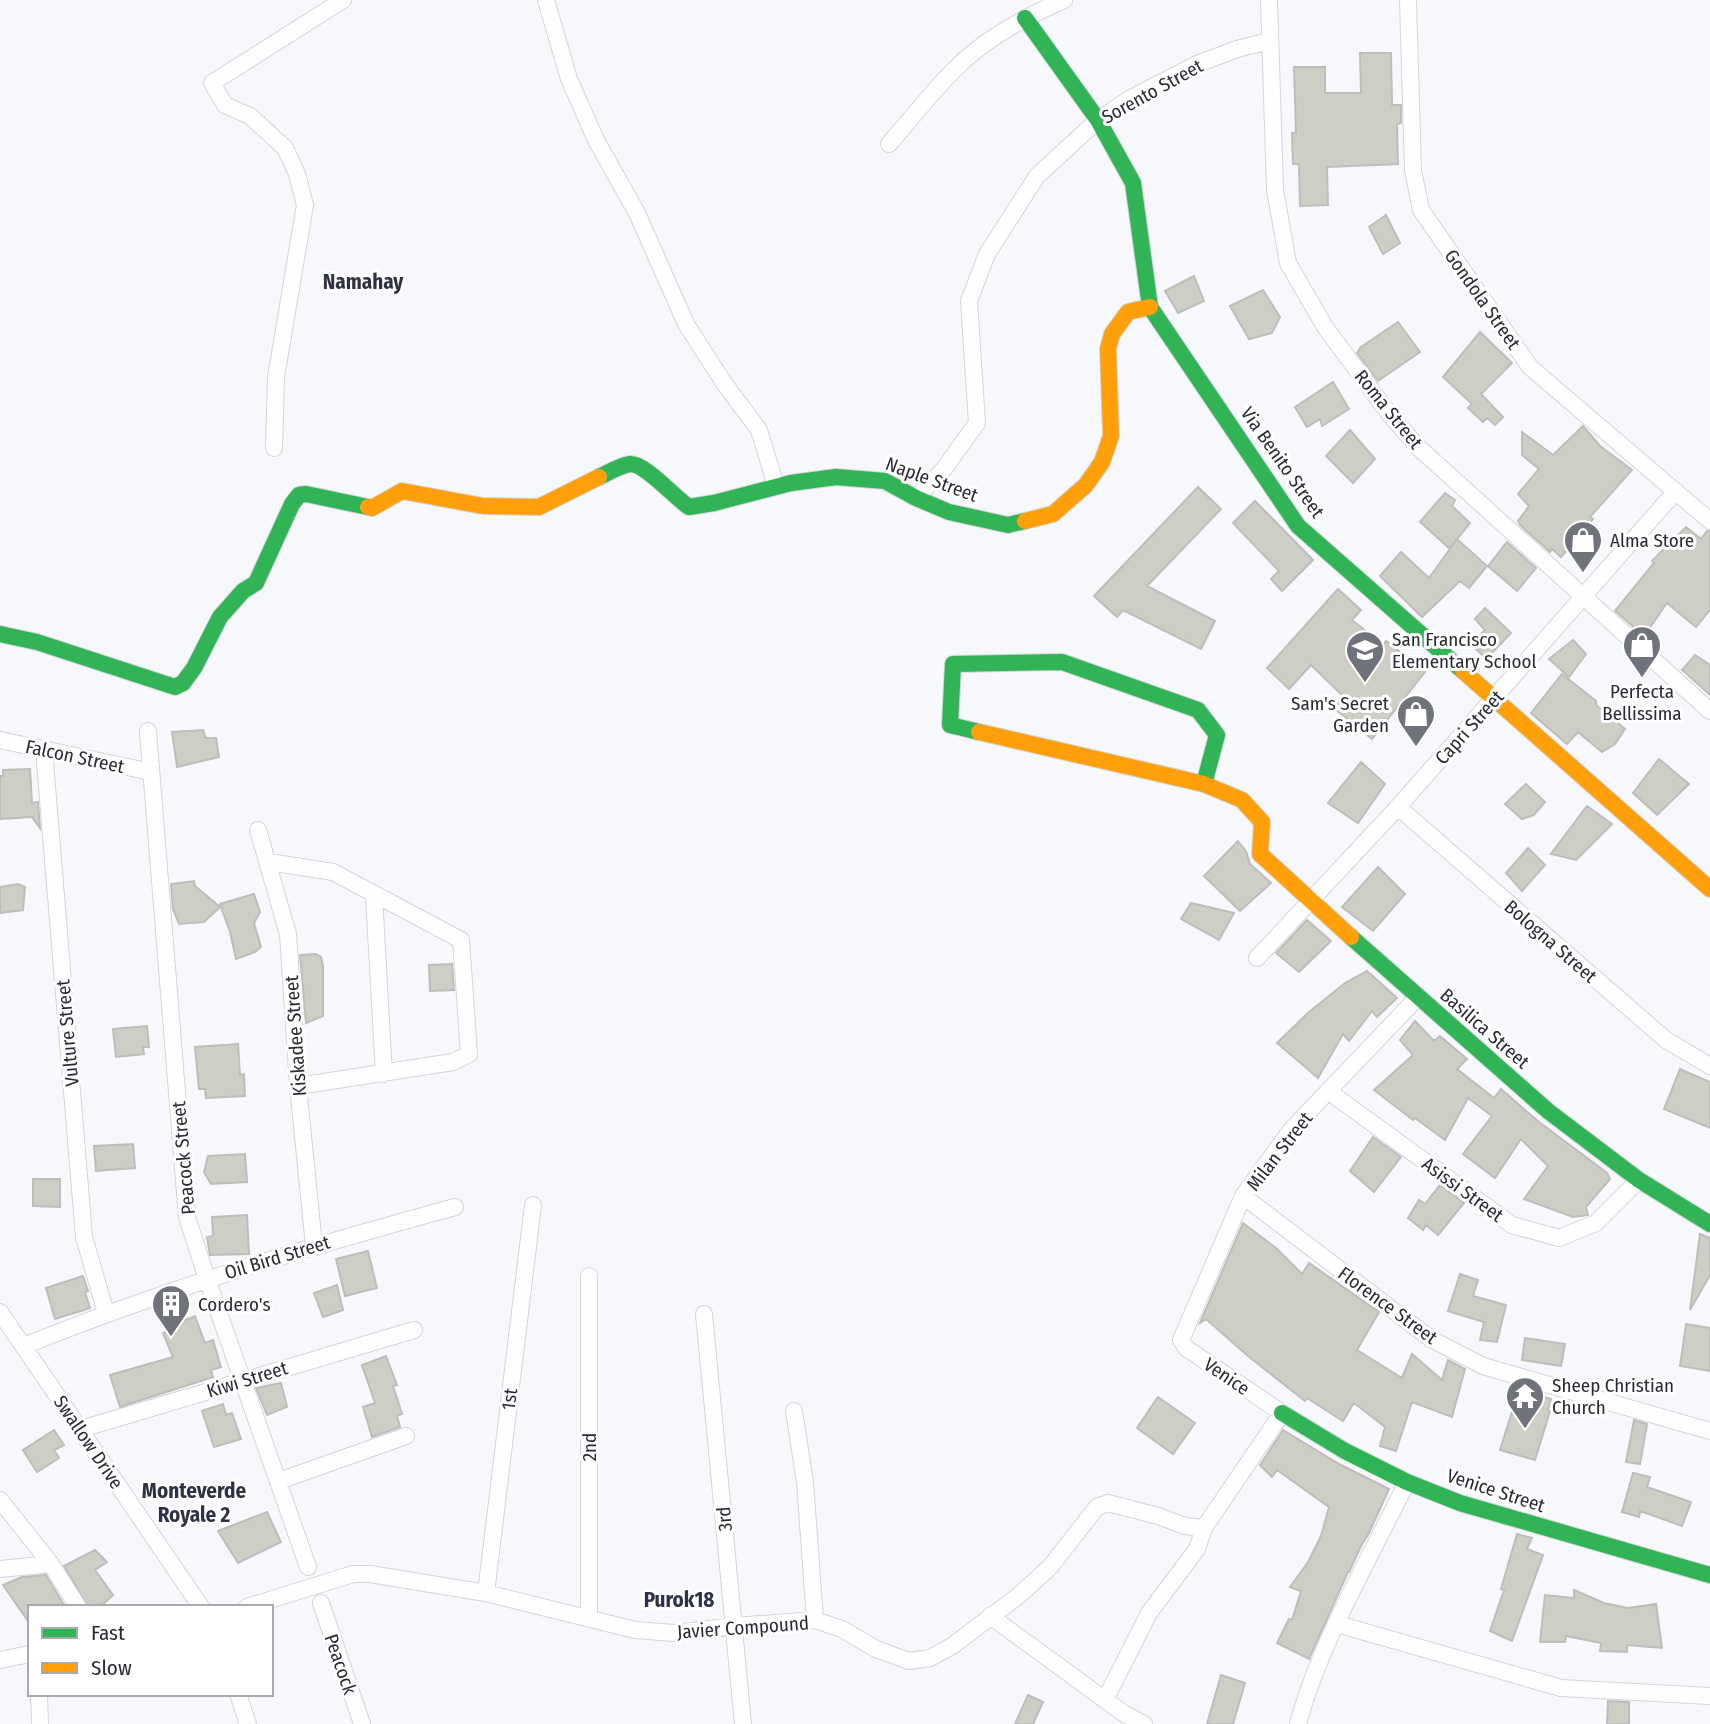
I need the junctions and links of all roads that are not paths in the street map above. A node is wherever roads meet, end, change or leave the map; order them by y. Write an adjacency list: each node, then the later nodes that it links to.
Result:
1 (343, 0): 11 (street)
2 (546, 0): 12 (street)
3 (1064, 0): 6 (street)
4 (1269, 0): 7 (street, Roma Street)
5 (1408, 0): 13 (street, Gondola Street)
6 (1025, 18): 8 (street, Via Benito Street); 9 (street)
7 (1269, 41): 8 (street, Sorento Street); 16 (street, Roma Street)
8 (1098, 120): 10 (street, Via Benito Street); 14 (street, Sorento Street)
9 (889, 144)
10 (1150, 307): 14 (street, Naple Street); 18 (street, Via Benito Street)
11 (274, 448)
12 (776, 486): 14 (street, Naple Street); 17 (street, Naple Street)
13 (1676, 491): 15 (street, Gondola Street); 16 (street, Capri Street)
14 (916, 498)
15 (1710, 521)
16 (1584, 596): 18 (street, Capri Street); 19 (street, Roma Street)
17 (0, 634)
18 (1494, 699): 25 (street, Capri Street); 28 (street, Via Benito Street)
19 (1710, 711)
20 (148, 731): 23 (street, Peacock Street)
21 (0, 740): 22 (street, Falcon Street)
22 (44, 750): 23 (street, Falcon Street); 46 (street, Vulture Street)
23 (151, 772): 44 (street, Peacock Street)
24 (1204, 784): 24 (street, Basilica Street); 30 (street, Basilica Street)
25 (1398, 807): 30 (street, Capri Street); 33 (street, Bologna Street)
26 (258, 830): 27 (street, Kiskadee Street)
27 (269, 862): 29 (street); 35 (street, Kiskadee Street)
28 (1710, 890)
29 (374, 896): 34 (street); 34 (street)
30 (1311, 901): 31 (street, Capri Street); 32 (street, Basilica Street)
31 (1257, 958)
32 (1418, 997): 36 (street, Milan Street); 37 (street, Basilica Street)
33 (1710, 1066)
34 (384, 1074): 35 (street)
35 (298, 1086): 42 (street, Kiskadee Street)
36 (1328, 1091): 37 (street, Asissi Street); 38 (street, Milan Street)
37 (1639, 1180): 41 (street, Basilica Street)
38 (1243, 1196): 49 (street, Milan Street); 55 (street, Florence Street)
39 (533, 1205): 65 (street, 1st)
40 (455, 1207): 42 (street, Oil Bird Street)
41 (1710, 1224)
42 (314, 1246): 44 (street, Oil Bird Street)
43 (589, 1276): 71 (street, 2nd)
44 (206, 1279): 46 (street, Oil Bird Street); 51 (street, Peacock Street)
45 (0, 1312): 50 (street, Swallow Drive)
46 (106, 1313): 50 (street, Oil Bird Street)
47 (704, 1314): 74 (street, 3rd)
48 (414, 1330): 51 (street, Kiwi Street)
49 (1183, 1333): 53 (street, Venice)
50 (24, 1346): 54 (street, Swallow Drive)
51 (243, 1381): 54 (street, Kiwi Street); 57 (street, Peacock Street)
52 (794, 1411): 72 (street)
53 (1282, 1413): 58 (street, Venice Street); 60 (street)
54 (81, 1429): 68 (street, Swallow Drive)
55 (1710, 1431)
56 (406, 1436): 57 (street)
57 (279, 1481): 62 (street, Peacock Street)
58 (1407, 1482): 64 (street, Venice Street); 73 (street)
59 (0, 1500): 61 (street)
60 (1204, 1528): 70 (street, Javier Compound); 80 (street)
61 (51, 1564): 63 (street); 67 (street)
62 (308, 1567)
63 (0, 1569)
64 (1710, 1576)
65 (486, 1593): 69 (street, Javier Compound); 71 (street, Javier Compound)
66 (321, 1603): 83 (street, Peacock)
67 (78, 1605)
68 (200, 1605)
69 (253, 1605)
70 (990, 1616): 72 (street, Javier Compound); 80 (street)
71 (589, 1617): 74 (street, Javier Compound)
72 (815, 1620): 74 (street, Javier Compound)
73 (1337, 1624): 79 (street); 86 (street)
74 (734, 1626): 84 (street, 3rd)
75 (28, 1654): 76 (street)
76 (0, 1660)
77 (39, 1696): 82 (street)
78 (238, 1696): 81 (street)
79 (1710, 1696)
80 (1105, 1700): 85 (street)
81 (243, 1723)
82 (40, 1724)
83 (362, 1724)
84 (743, 1724)
85 (1144, 1724)
86 (1298, 1724)

